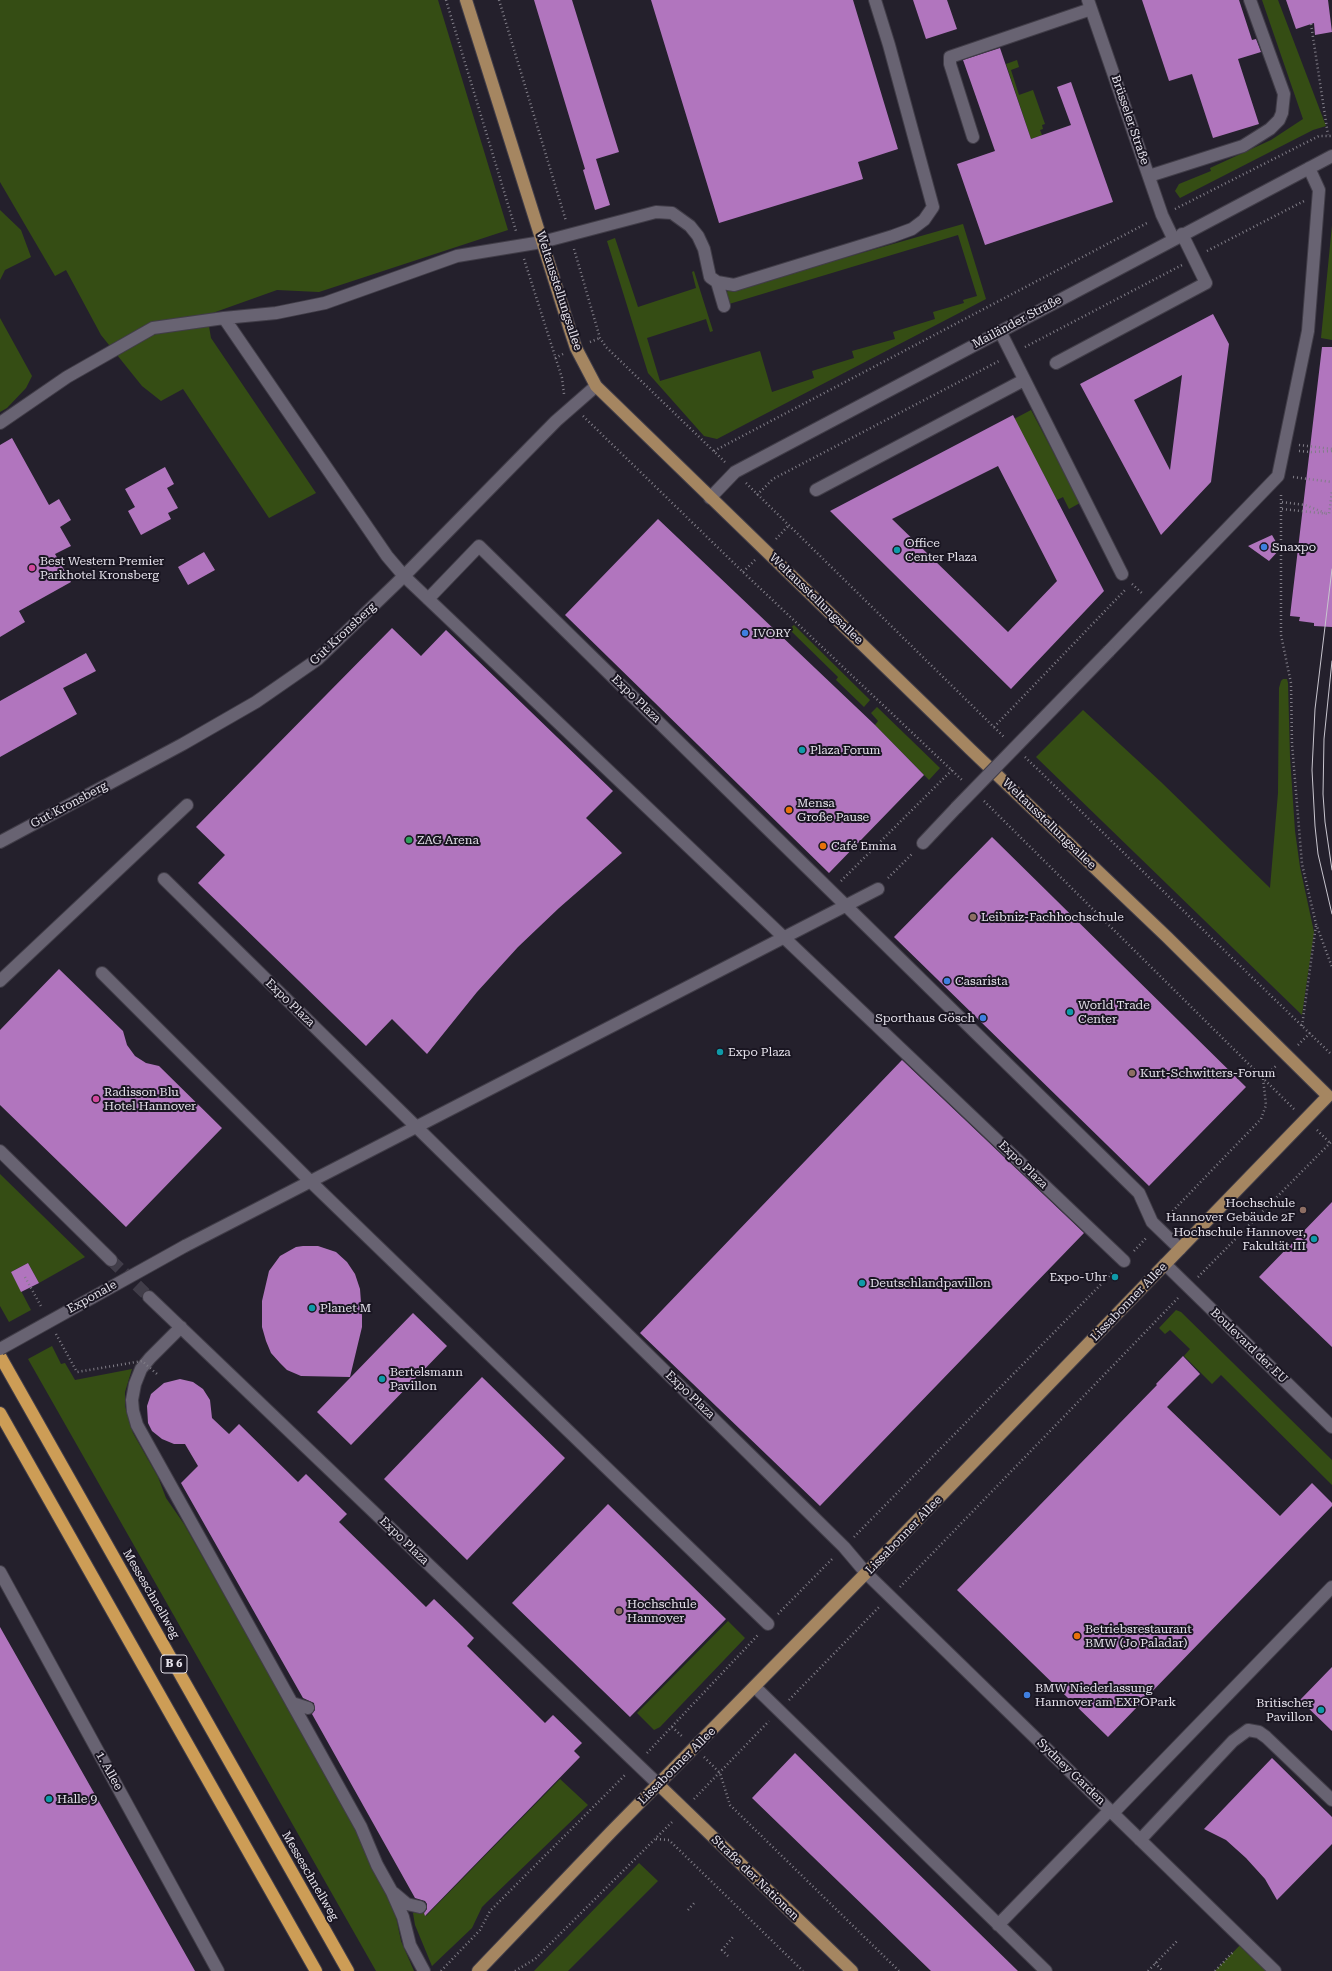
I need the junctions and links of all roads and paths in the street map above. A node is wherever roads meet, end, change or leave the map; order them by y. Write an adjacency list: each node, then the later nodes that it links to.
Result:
1 (446, 0): 16 (path)
2 (466, 0): 15 (main road, Weltausstellungsallee)
3 (875, 0): 18 (street)
4 (1250, 0): 11 (street)
5 (1089, 4): 8 (street); 11 (street, Brüsseler Straße)
6 (1311, 24): 7 (path)
7 (1330, 136): 13 (path)
8 (974, 137)
9 (1332, 156): 10 (street, Mailänder Straße)
10 (1309, 168): 12 (street); 14 (street, Mailänder Straße)
11 (1149, 176): 13 (street, Brüsseler Straße)
12 (1319, 190): 17 (path); 32 (street)
13 (1162, 215): 14 (street, Brüsseler Straße); 30 (path)
14 (1178, 236): 17 (street, Brüsseler Straße); 21 (street, Mailänder Straße)
15 (542, 242): 16 (street); 18 (street); 25 (main road, Weltausstellungsallee)
16 (520, 247): 20 (street); 26 (path)
17 (1194, 258): 22 (path); 23 (street, Brüsseler Straße)
18 (717, 282): 19 (street)
19 (724, 306)
20 (224, 318): 27 (street); 43 (street, Expo Plaza)
21 (1000, 331): 22 (street); 38 (street, Mailänder Straße)
22 (1011, 354): 24 (street); 37 (path)
23 (1056, 363)
24 (1024, 380): 35 (street); 42 (street)
25 (596, 386): 26 (street, Gut Kronsberg); 38 (main road, Weltausstellungsallee)
26 (574, 405): 43 (street, Gut Kronsberg); 46 (path)
27 (0, 423)
28 (1297, 445): 29 (path)
29 (1332, 450): 31 (path)
30 (714, 451)
31 (1311, 452)
32 (1278, 476): 39 (path); 51 (street, bridge)
33 (1296, 478): 34 (path)
34 (1332, 482)
35 (816, 490)
36 (1332, 491): 41 (path)
37 (757, 495)
38 (710, 498): 62 (main road, Weltausstellungsallee)
39 (1281, 502): 40 (path); 41 (path)
40 (1282, 508): 41 (path); 56 (path)
41 (1329, 514)
42 (1122, 574): 45 (path)
43 (404, 576): 44 (street, Expo Plaza); 50 (street, Gut Kronsberg)
44 (428, 599): 54 (street, Expo Plaza); 57 (street, Expo Plaza)
45 (994, 727)
46 (952, 770): 47 (path); 54 (path)
47 (969, 786)
48 (980, 797): 67 (path)
49 (187, 806): 60 (street)
50 (0, 842)
51 (922, 843): 53 (path)
52 (164, 879): 63 (street, Expo Plaza)
53 (878, 889): 55 (street)
54 (832, 891): 55 (street, Expo Plaza)
55 (846, 904): 57 (street); 67 (street, Expo Plaza)
56 (1316, 924): 58 (path); 61 (path)
57 (783, 937): 63 (street); 70 (street, Expo Plaza)
58 (1332, 967)
59 (102, 973): 66 (street)
60 (0, 981)
61 (1302, 1026)
62 (1331, 1096): 68 (main road, Lissabonner Allee)
63 (416, 1126): 66 (street); 82 (street, Expo Plaza)
64 (1332, 1141): 73 (path)
65 (0, 1151): 69 (street)
66 (310, 1181): 75 (street, Exponale, bridge); 87 (street)
67 (1155, 1224): 68 (street); 70 (path)
68 (1180, 1249): 71 (main road, Lissabonner Allee)
69 (111, 1260)
70 (1124, 1261): 82 (path)
71 (1166, 1264): 73 (street, Boulevard der EU); 84 (main road, Lissabonner Allee)
72 (25, 1277): 75 (path, bridge)
73 (1189, 1287): 81 (street, Boulevard der EU); 86 (path)
74 (149, 1297): 76 (street, Expo Plaza)
75 (49, 1321): 77 (street, Exponale, bridge); 79 (path, bridge)
76 (180, 1327): 89 (street); 93 (street, Expo Plaza)
77 (0, 1349)
78 (0, 1356): 111 (highway, Messeschnellweg / B 6)
79 (157, 1374)
80 (0, 1414): 110 (highway, B 6)
81 (1332, 1427)
82 (844, 1547): 84 (street, Expo Plaza); 87 (path)
83 (0, 1572): 109 (street, 1. Allee)
84 (866, 1573): 86 (street, Sydney Garden); 88 (main road, Lissabonner Allee)
85 (1332, 1586): 96 (street)
86 (890, 1596): 91 (path); 96 (street, Sydney Garden)
87 (768, 1624): 92 (path)
88 (755, 1687): 91 (street); 93 (main road, Lissabonner Allee)
89 (292, 1703): 90 (street); 98 (street)
90 (308, 1708)
91 (779, 1710): 102 (street); 117 (path)
92 (660, 1740)
93 (659, 1785): 113 (main road, Lissabonner Allee); 116 (main road, Straße der Nationen)
94 (604, 1797): 108 (path)
95 (1332, 1800): 97 (street)
96 (1111, 1812): 97 (street, Sydney Garden); 102 (street)
97 (1140, 1840): 105 (street, Sydney Garden)
98 (392, 1892): 100 (street); 112 (street)
99 (696, 1901): 101 (path)
100 (420, 1907)
101 (688, 1910)
102 (998, 1925): 118 (street)
103 (733, 1937): 106 (path)
104 (1178, 1940): 107 (path)
105 (1244, 1941): 121 (path); 122 (street, Sydney Garden)
106 (728, 1956)
107 (1155, 1964): 119 (path); 120 (path)
108 (442, 1970)
109 (218, 1971)
110 (316, 1971)
111 (348, 1971)
112 (424, 1971)
113 (478, 1971)
114 (515, 1971): 115 (path)
115 (803, 1971)
116 (852, 1971)
117 (899, 1971)
118 (1046, 1971)
119 (1148, 1971)
120 (1163, 1971)
121 (1215, 1971)
122 (1275, 1971)

